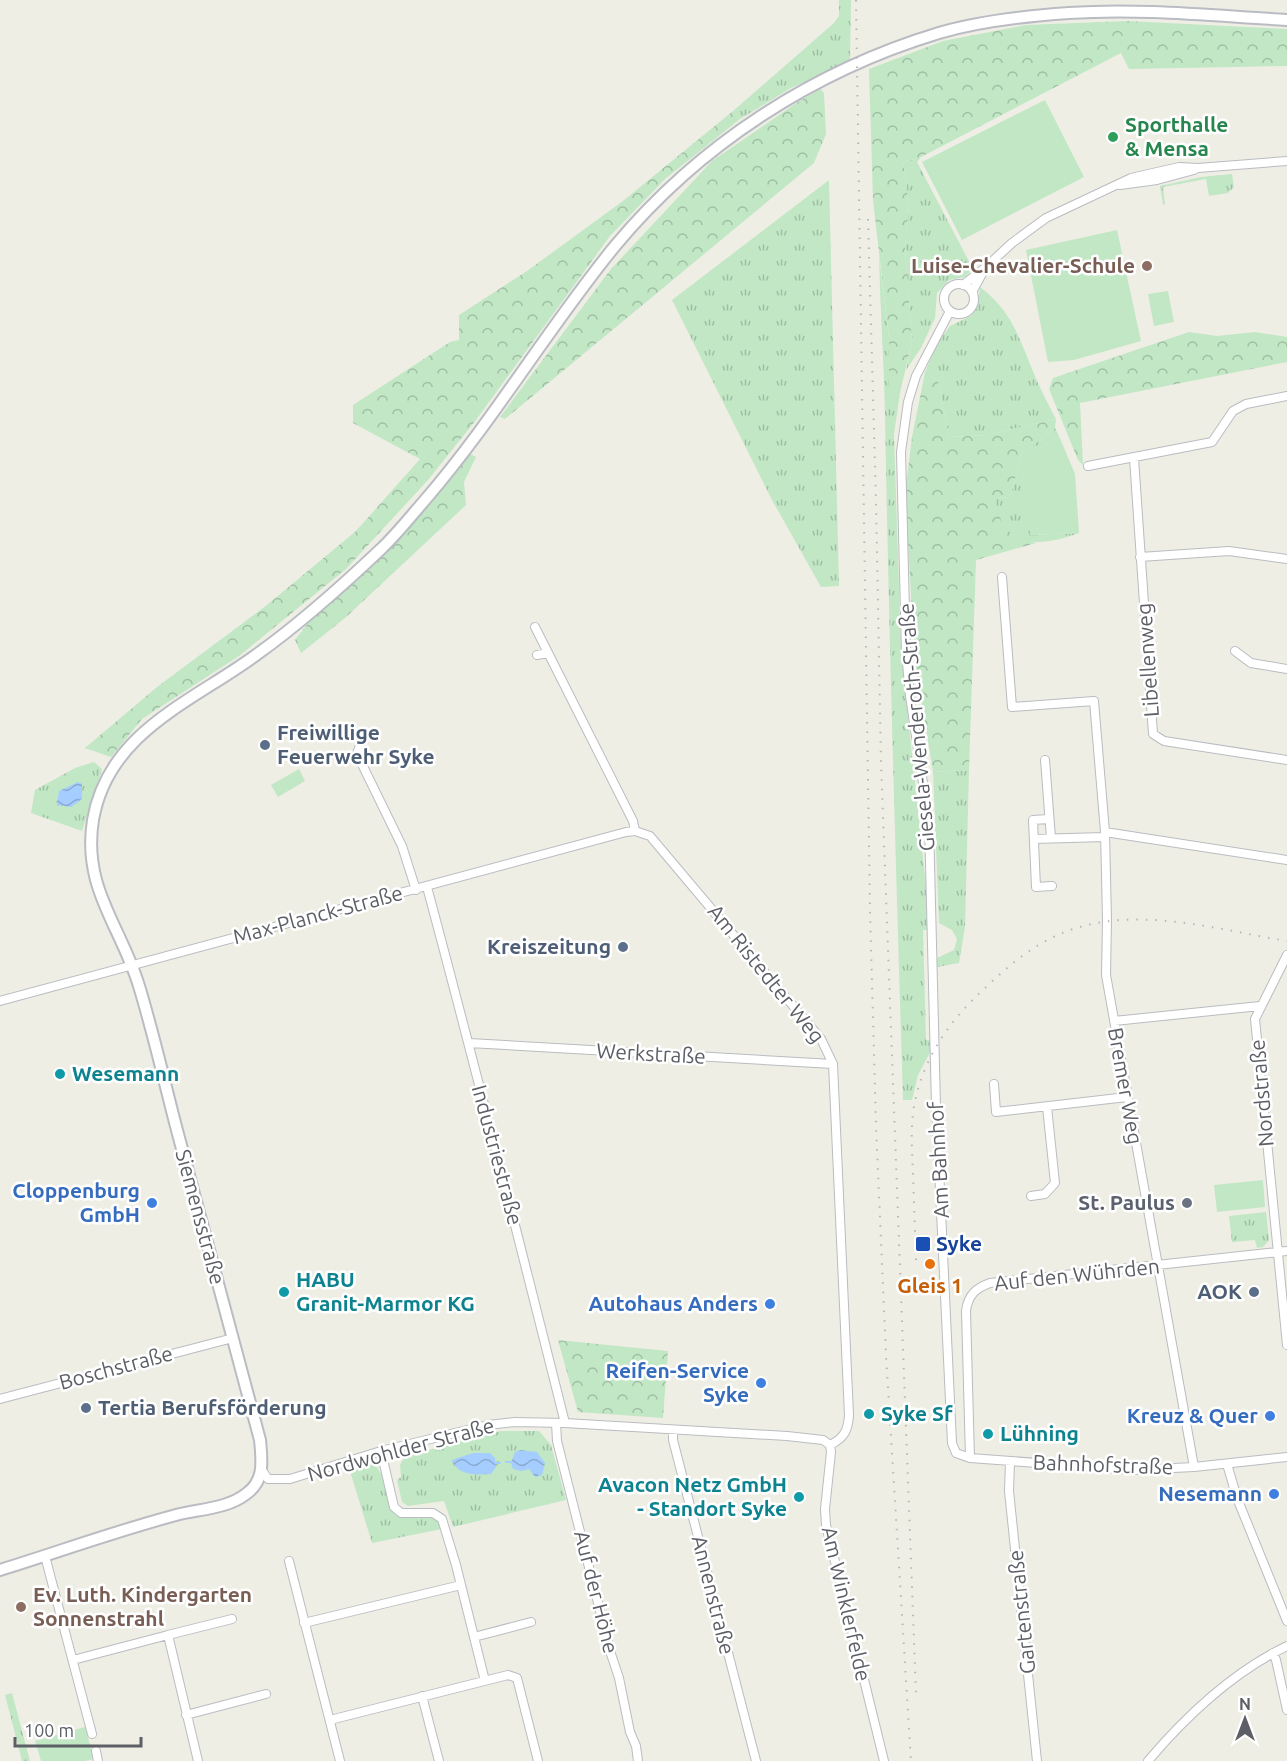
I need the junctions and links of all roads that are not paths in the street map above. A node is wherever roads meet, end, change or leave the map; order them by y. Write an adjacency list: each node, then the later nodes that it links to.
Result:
1 (1287, 20): 31 (main road, Siemensstraße)
2 (1287, 161): 3 (street)
3 (986, 268): 4 (street); 5 (street)
4 (963, 285): 5 (street); 6 (street)
5 (972, 292): 6 (street)
6 (950, 310): 36 (street, Giesela-Wenderoth-Straße)
7 (1287, 396): 8 (street)
8 (1134, 458): 9 (street); 10 (street)
9 (1088, 466)
10 (1140, 557): 11 (street); 20 (street, Libellenweg)
11 (1287, 559)
12 (1002, 577): 23 (street, Bremer Weg)
13 (535, 627): 15 (street)
14 (1235, 651): 17 (street)
15 (548, 653): 16 (street); 22 (street)
16 (537, 655)
17 (1287, 669)
18 (361, 742): 29 (street)
19 (1045, 760): 21 (street)
20 (1287, 760)
21 (1049, 819): 24 (street); 25 (street)
22 (636, 831): 28 (street, Max-Planck-Straße); 37 (street, Am Ristedter Weg)
23 (1105, 835): 24 (street); 26 (street); 34 (street, Bremer Weg)
24 (1051, 838): 25 (street)
25 (1034, 840): 27 (street)
26 (1287, 860)
27 (1052, 886)
28 (427, 887): 29 (street, Max-Planck-Straße); 35 (street, Industriestraße)
29 (416, 890): 31 (street, Max-Planck-Straße)
30 (1287, 955): 33 (street, Nordstraße)
31 (131, 965): 32 (street, Max-Planck-Straße); 45 (main road, Siemensstraße)
32 (0, 1001)
33 (1260, 1006): 34 (street); 43 (street, Nordstraße)
34 (1114, 1020): 39 (street, Bremer Weg)
35 (469, 1043): 37 (street, Werkstraße); 49 (street, Industriestraße)
36 (936, 1046): 53 (street, Am Bahnhof)
37 (834, 1064): 51 (street, Am Ristedter Weg)
38 (994, 1084): 40 (street)
39 (1127, 1097): 40 (street); 44 (street, Bremer Weg)
40 (1047, 1107): 41 (street)
41 (1031, 1196)
42 (1287, 1251): 43 (street, Auf den Wührden)
43 (1278, 1252): 44 (street, Auf den Wührden); 46 (street, Nordstraße)
44 (1158, 1265): 55 (street, Auf den Wührden); 58 (street, Bremer Weg)
45 (232, 1338): 47 (street, Boschstraße); 59 (main road, Siemensstraße)
46 (1287, 1345)
47 (0, 1399)
48 (556, 1423): 49 (street, Nordwohlder Straße); 52 (street, Nordwohlder Straße); 86 (street, Auf der Höhe)
49 (566, 1423): 50 (street, Nordwohlder Straße)
50 (673, 1430): 51 (street, Nordwohlder Straße); 87 (street, Annenstraße)
51 (830, 1445): 88 (street, Am Winklerfelde)
52 (381, 1451): 59 (street, Nordwohlder Straße); 63 (street)
53 (956, 1453): 55 (street, Bahnhofstraße)
54 (1287, 1457): 57 (street, Bahnhofstraße)
55 (970, 1458): 56 (street, Bahnhofstraße)
56 (1010, 1462): 58 (street, Bahnhofstraße); 89 (street, Gartenstraße)
57 (1227, 1464): 58 (street, Bahnhofstraße); 65 (street)
58 (1194, 1467)
59 (262, 1470): 60 (main road)
60 (45, 1556): 62 (main road); 72 (street)
61 (290, 1561): 67 (street)
62 (0, 1570)
63 (461, 1585): 67 (street); 69 (street)
64 (232, 1619): 68 (street)
65 (1287, 1621)
66 (531, 1622): 69 (street)
67 (304, 1623): 78 (street)
68 (168, 1635): 72 (street); 77 (street)
69 (474, 1637): 73 (street)
70 (1287, 1646): 71 (street)
71 (1273, 1653): 76 (street); 90 (street)
72 (73, 1660): 79 (street)
73 (485, 1681): 75 (street); 85 (street)
74 (266, 1695): 77 (street)
75 (422, 1696): 78 (street); 84 (street)
76 (1287, 1710)
77 (186, 1716): 82 (street)
78 (330, 1720): 83 (street)
79 (92, 1734)
80 (96, 1751): 81 (street)
81 (98, 1761)
82 (198, 1761)
83 (340, 1761)
84 (439, 1761)
85 (538, 1761)
86 (638, 1761)
87 (756, 1761)
88 (884, 1761)
89 (1037, 1761)
90 (1149, 1761)

